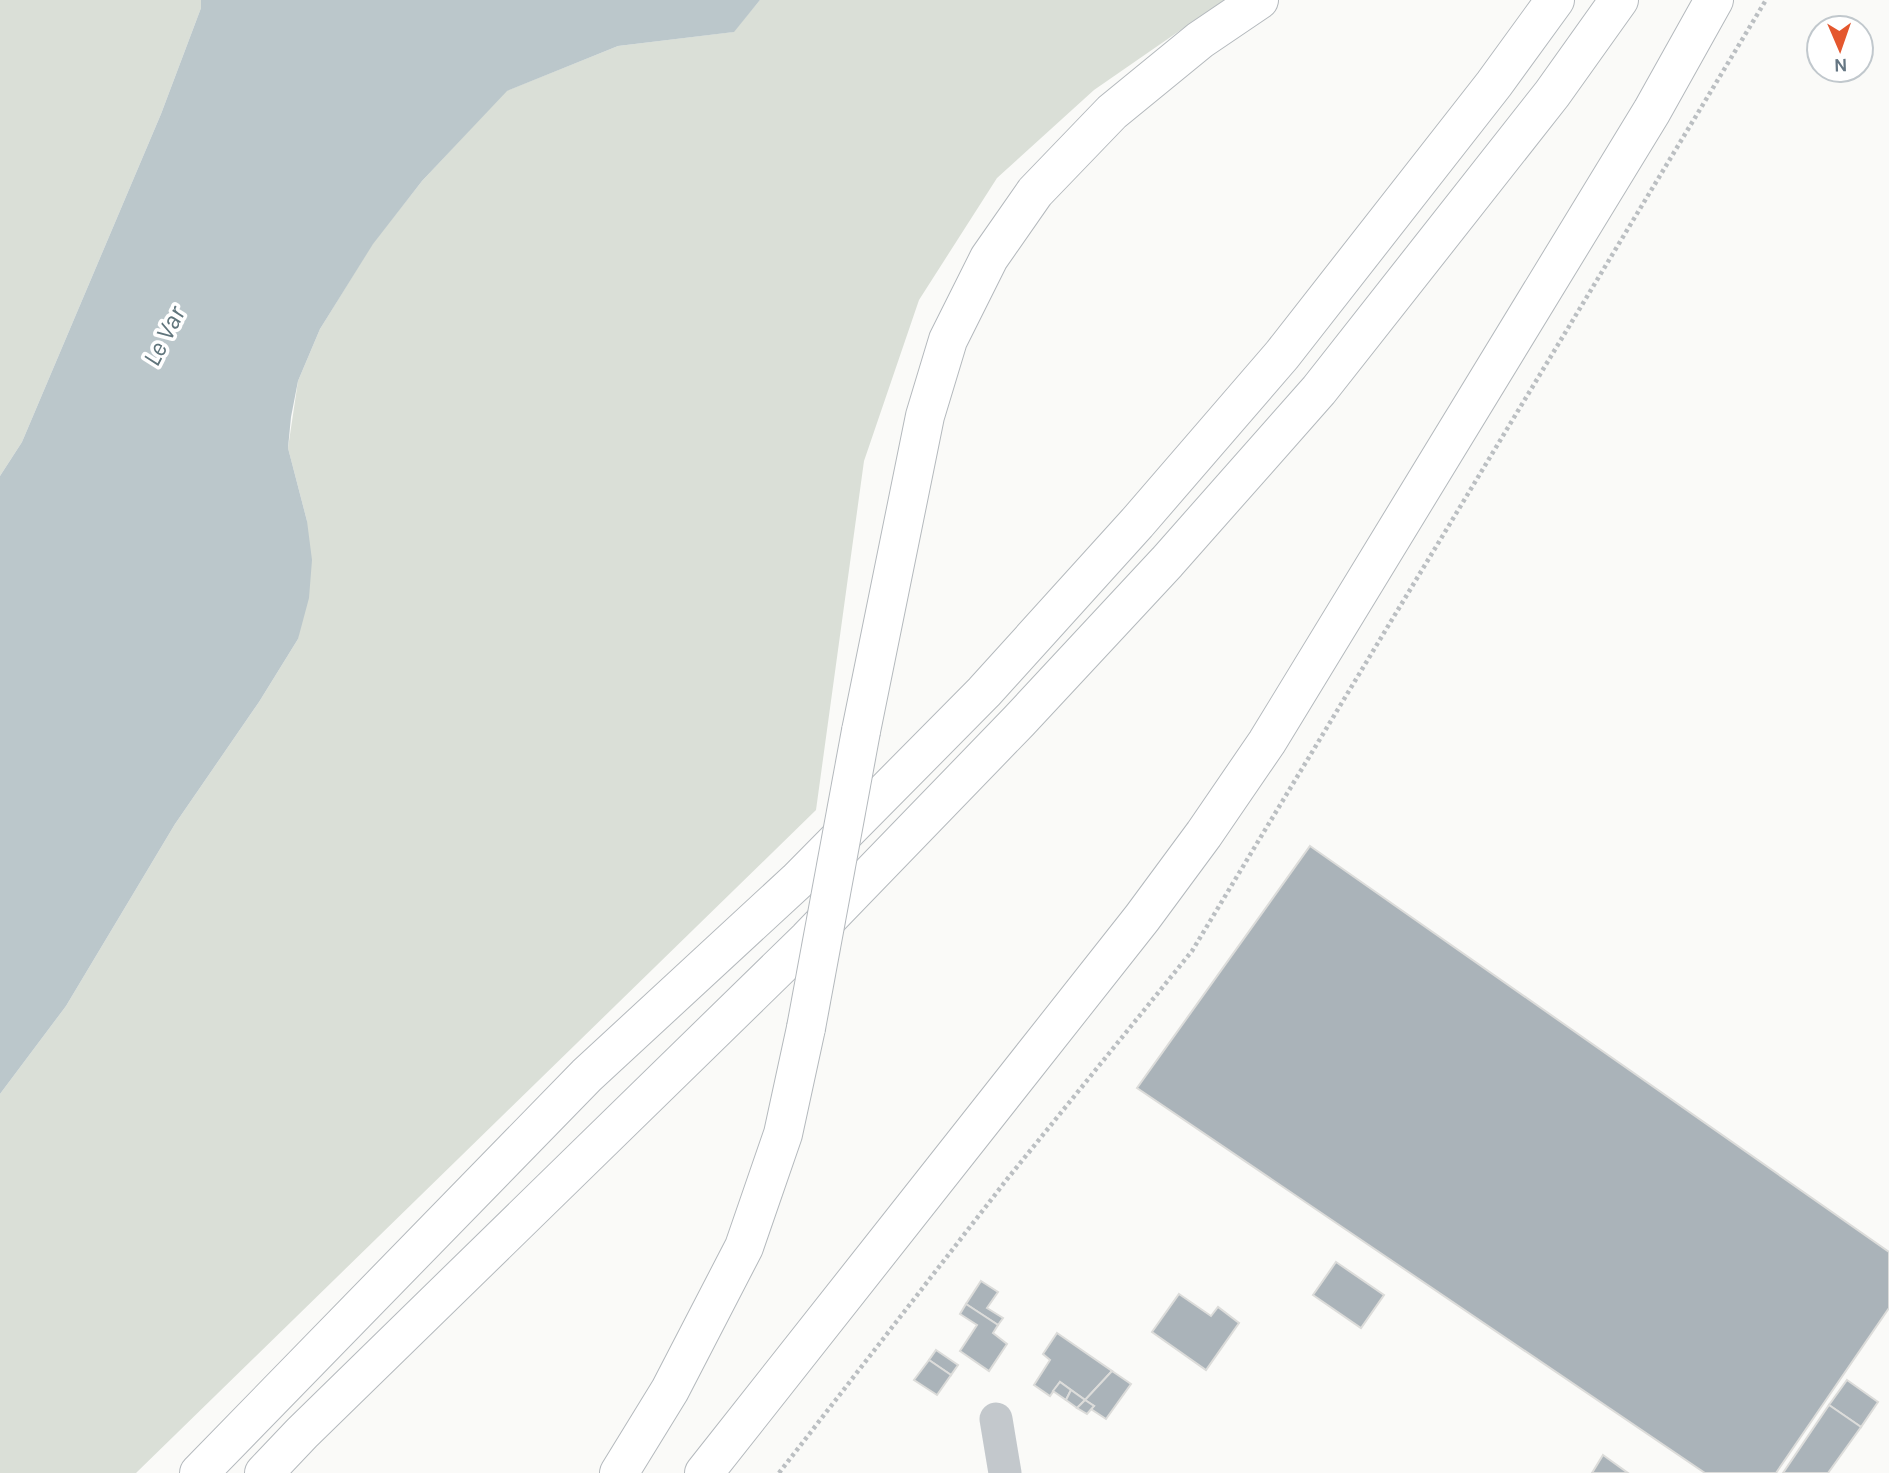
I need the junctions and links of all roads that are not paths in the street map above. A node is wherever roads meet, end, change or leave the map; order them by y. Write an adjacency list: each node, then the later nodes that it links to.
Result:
1 (1259, 0): 8 (highway, bridge)
2 (1555, 0): 6 (highway)
3 (1619, 0): 7 (highway)
4 (1714, 0): 9 (highway)
5 (996, 1419): 10 (street)
6 (200, 1473)
7 (264, 1473)
8 (619, 1473)
9 (704, 1473)
10 (1005, 1473)

